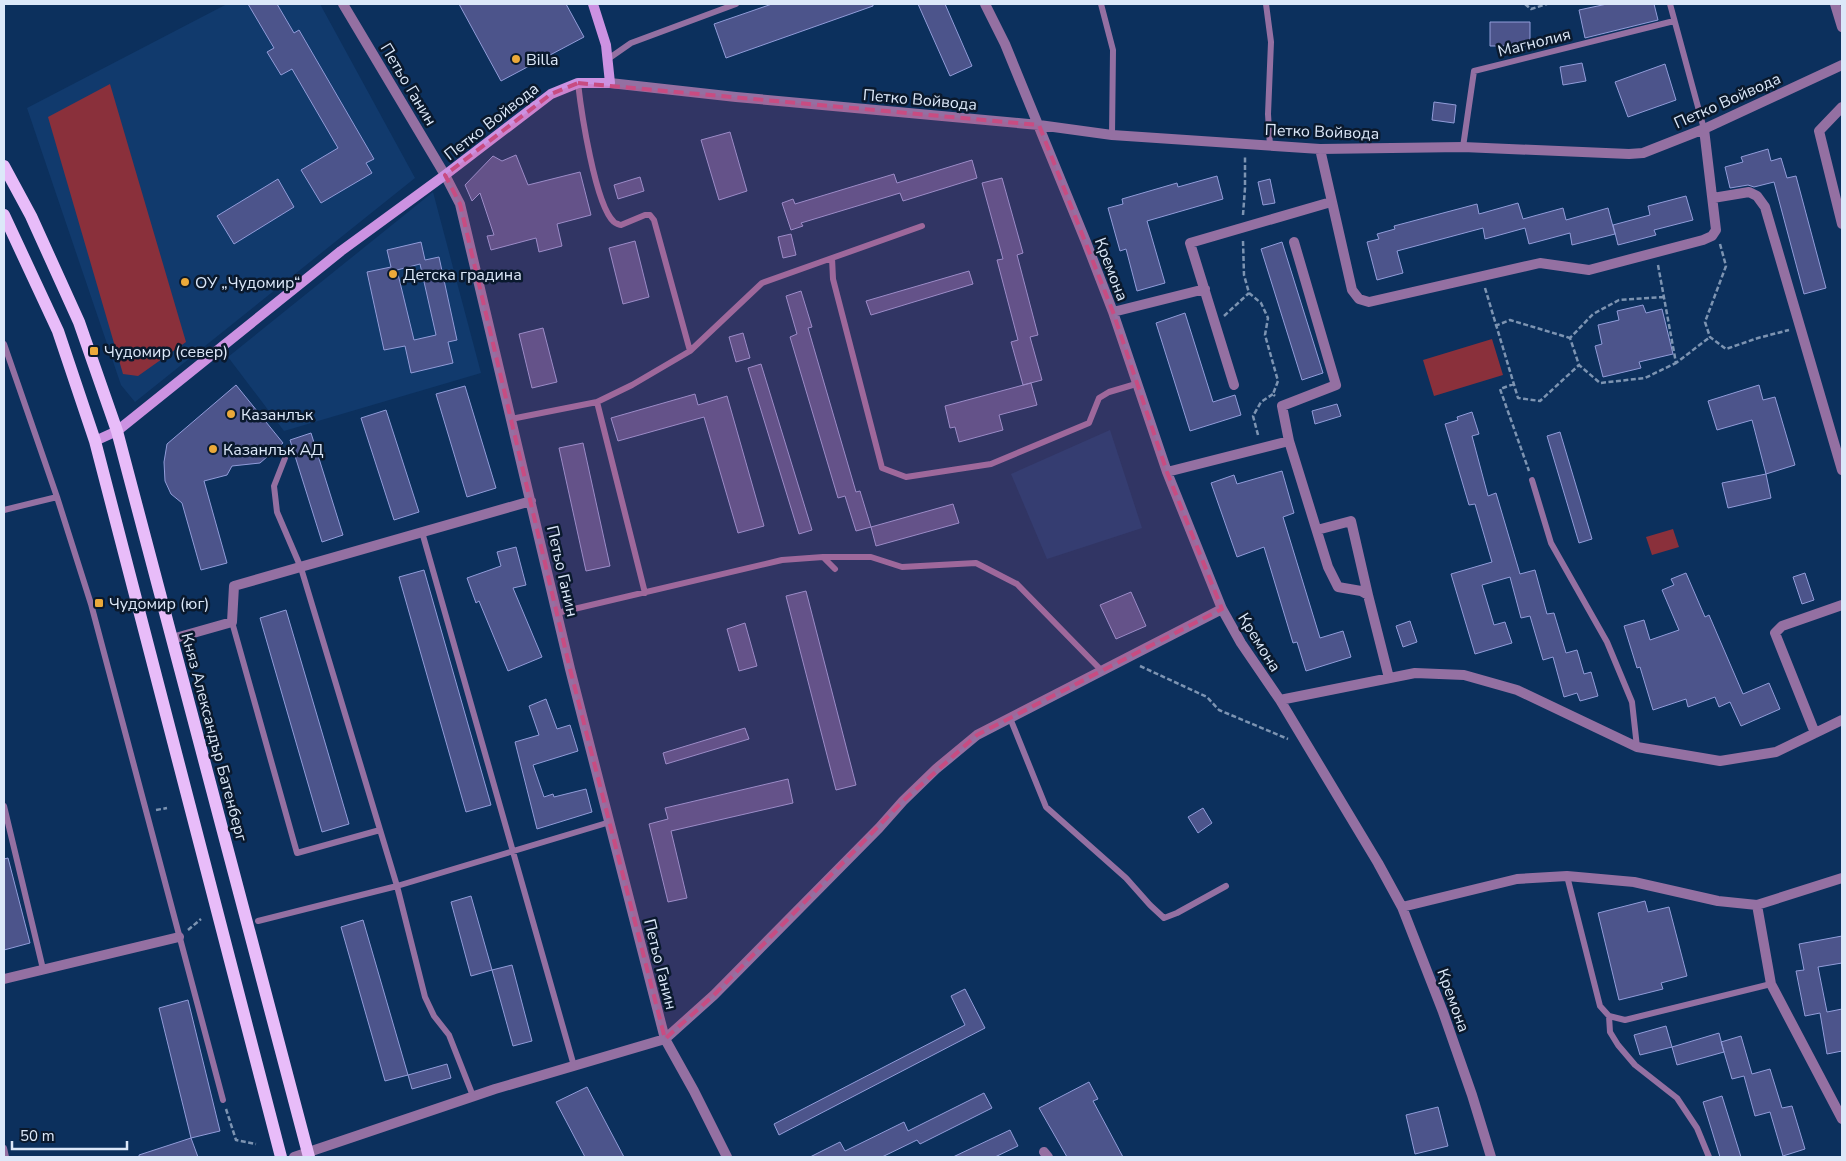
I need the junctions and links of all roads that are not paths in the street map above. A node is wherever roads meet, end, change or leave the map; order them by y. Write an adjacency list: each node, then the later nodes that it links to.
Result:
1 (344, 4): 23 (street, Петьо Ганин)
2 (593, 4): 11 (street)
3 (736, 4): 11 (lane)
4 (985, 4): 16 (street, Кремона)
5 (1100, 4): 18 (lane)
6 (1266, 4): 19 (lane)
7 (1670, 4): 9 (lane)
8 (1834, 4): 10 (street)
9 (1674, 21): 17 (lane); 20 (lane, Магнолия)
10 (1842, 27)
11 (608, 59): 14 (street)
12 (1842, 64): 17 (street, Петко Войвода)
13 (578, 83): 14 (street, Петко Войвода); 23 (street, Петко Войвода); 34 (lane)
14 (610, 83): 16 (street, Петко Войвода)
15 (1842, 107): 27 (street)
16 (1039, 125): 18 (street, Петко Войвода); 32 (street, Кремона)
17 (1704, 129): 20 (street, Петко Войвода); 24 (street)
18 (1112, 135): 19 (street, Петко Войвода)
19 (1270, 146): 21 (street, Петко Войвода)
20 (1463, 147): 21 (street, Петко Войвода)
21 (1320, 149): 25 (street)
22 (4, 166): 39 (main road, Княз Александър Батенберг)
23 (445, 175): 38 (street, Петьо Ганин); 39 (street, Петко Войвода)
24 (1713, 198): 25 (street); 43 (street)
25 (1331, 202): 31 (street)
26 (4, 214): 40 (main road)
27 (1842, 224)
28 (922, 226): 30 (lane)
29 (1294, 242): 41 (street)
30 (832, 258): 34 (lane); 35 (lane)
31 (1205, 289): 32 (street); 36 (street)
32 (1113, 312): 35 (street, Кремона)
33 (4, 344): 46 (lane)
34 (690, 351): 37 (lane)
35 (1136, 384): 44 (street, Кремона)
36 (1234, 385)
37 (597, 402): 38 (lane); 54 (lane)
38 (512, 419): 47 (street, Петьо Ганин)
39 (118, 431): 40 (street, Петко Войвода); 60 (main road, Княз Александър Батенберг)
40 (95, 441): 92 (main road)
41 (1289, 441): 44 (street); 49 (street)
42 (285, 458): 52 (lane)
43 (1842, 470)
44 (1167, 472): 57 (street, Кремона)
45 (1532, 480): 67 (lane)
46 (57, 497): 48 (lane); 79 (lane)
47 (531, 501): 50 (street); 58 (street, Петьо Ганин)
48 (4, 510)
49 (1317, 530): 55 (street); 55 (street)
50 (422, 532): 52 (street); 71 (lane)
51 (823, 557): 53 (lane); 54 (lane); 61 (lane)
52 (301, 568): 59 (street); 70 (lane)
53 (835, 569)
54 (645, 593): 58 (lane)
55 (1368, 596): 62 (street)
56 (1842, 605): 66 (street)
57 (1222, 609): 61 (street); 63 (street, Кремона)
58 (557, 613): 69 (street, Петьо Ганин)
59 (232, 622): 60 (street); 70 (lane)
60 (172, 638): 90 (main road, Княз Александър Батенберг)
61 (1102, 671): 64 (street)
62 (1389, 678): 63 (street); 67 (street)
63 (1280, 700): 77 (street, Кремона)
64 (1010, 718): 75 (lane); 84 (street)
65 (1842, 720): 66 (street)
66 (1815, 733): 67 (street)
67 (1637, 747)
68 (4, 806): 80 (lane)
69 (610, 822): 71 (lane); 84 (street, Петьо Ганин)
70 (380, 830): 74 (lane)
71 (512, 850): 74 (lane); 85 (lane)
72 (1567, 876): 76 (street); 77 (street); 83 (lane)
73 (1842, 878): 76 (street)
74 (397, 886): 78 (lane); 86 (lane)
75 (1226, 886)
76 (1757, 905): 82 (street)
77 (1402, 907): 95 (street, Кремона)
78 (258, 921)
79 (179, 937): 80 (street); 87 (lane)
80 (43, 970): 81 (street)
81 (4, 979)
82 (1771, 984): 83 (lane); 88 (street)
83 (1608, 1016): 96 (lane)
84 (664, 1039): 85 (street); 94 (street, Петьо Ганин)
85 (574, 1066): 86 (street)
86 (474, 1096): 90 (street)
87 (223, 1100)
88 (1842, 1118)
89 (4, 1148): 91 (lane)
90 (308, 1155): 93 (street)
91 (6, 1157)
92 (281, 1157)
93 (294, 1157)
94 (728, 1157)
95 (1491, 1157)
96 (1709, 1157)

